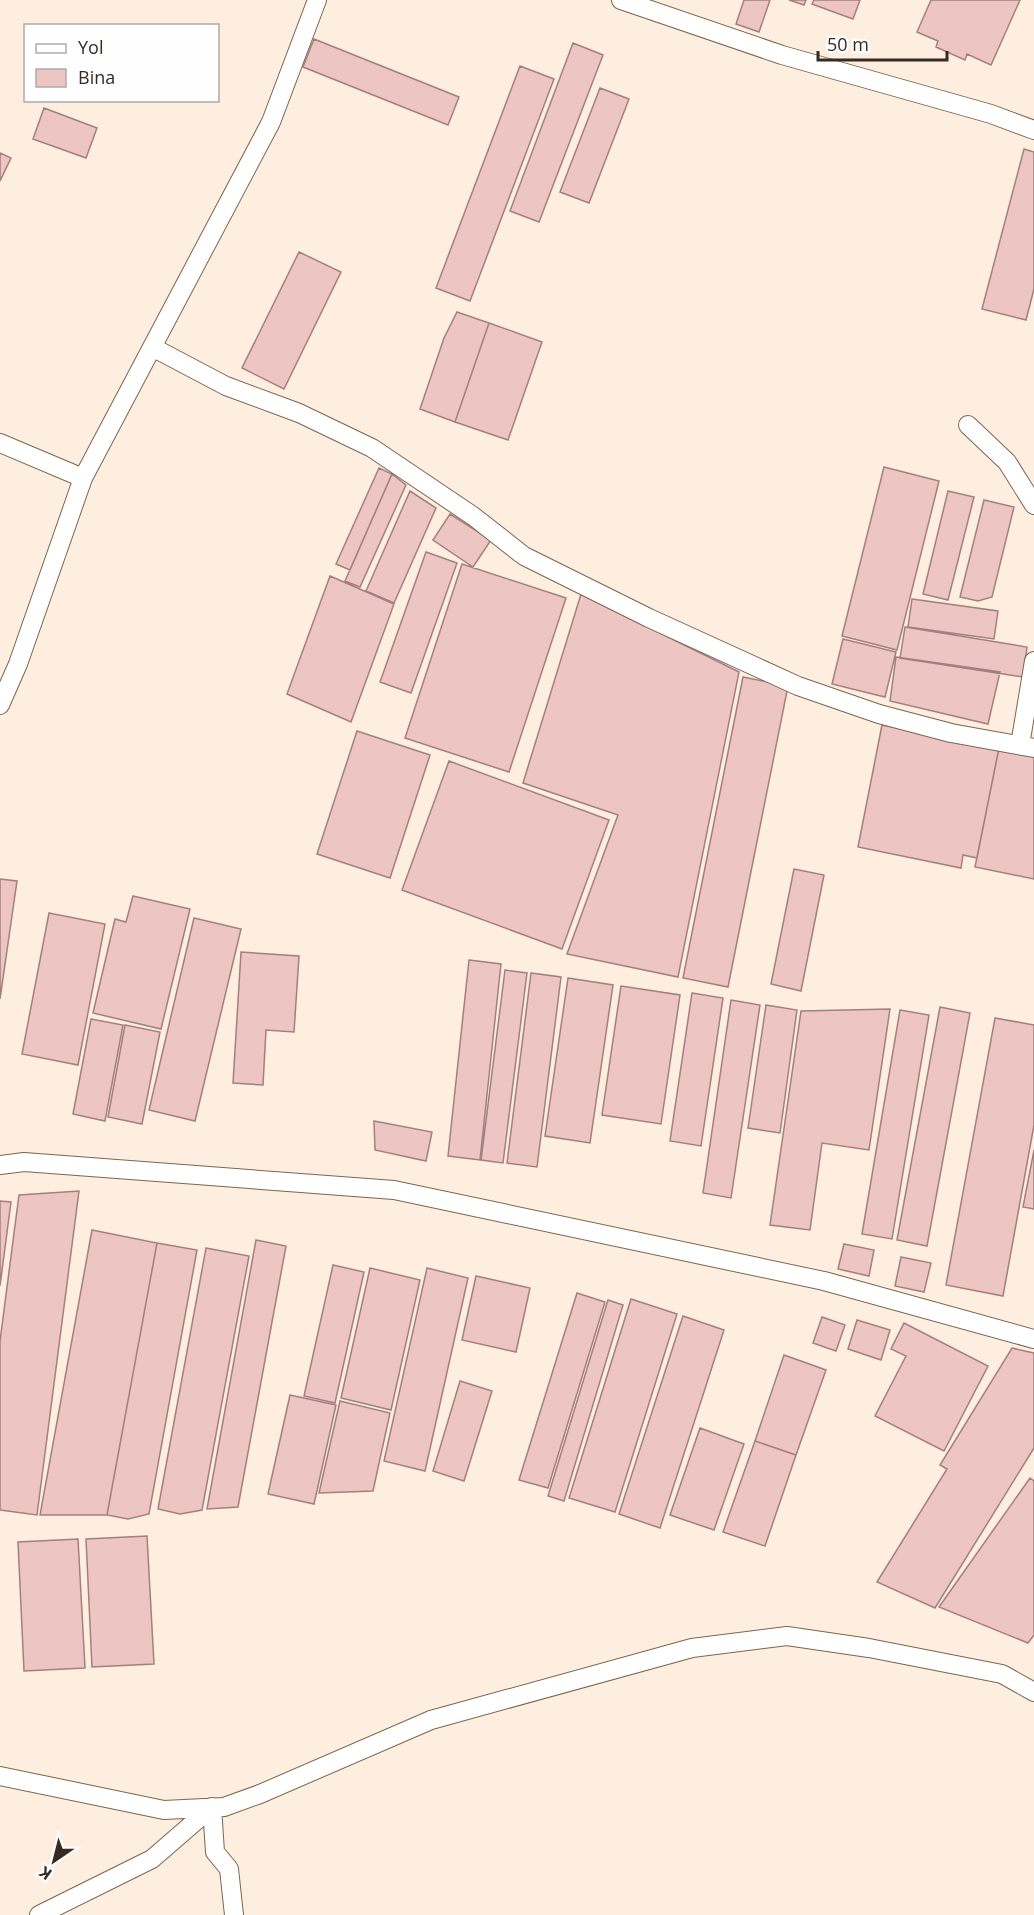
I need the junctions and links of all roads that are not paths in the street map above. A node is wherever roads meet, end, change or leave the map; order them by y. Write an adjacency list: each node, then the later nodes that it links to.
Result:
1 (317, 0): 4 (street)
2 (621, 0): 3 (street)
3 (1034, 129)
4 (153, 347): 7 (street); 11 (street)
5 (968, 425): 8 (street)
6 (0, 443): 7 (street)
7 (83, 478): 10 (street)
8 (1034, 505)
9 (1034, 661): 11 (street)
10 (0, 705)
11 (1027, 747)
12 (0, 1165): 13 (street)
13 (1034, 1340)
14 (1034, 1692): 16 (street)
15 (0, 1776): 16 (street)
16 (212, 1807): 17 (street); 18 (street)
17 (39, 1915)
18 (234, 1915)

